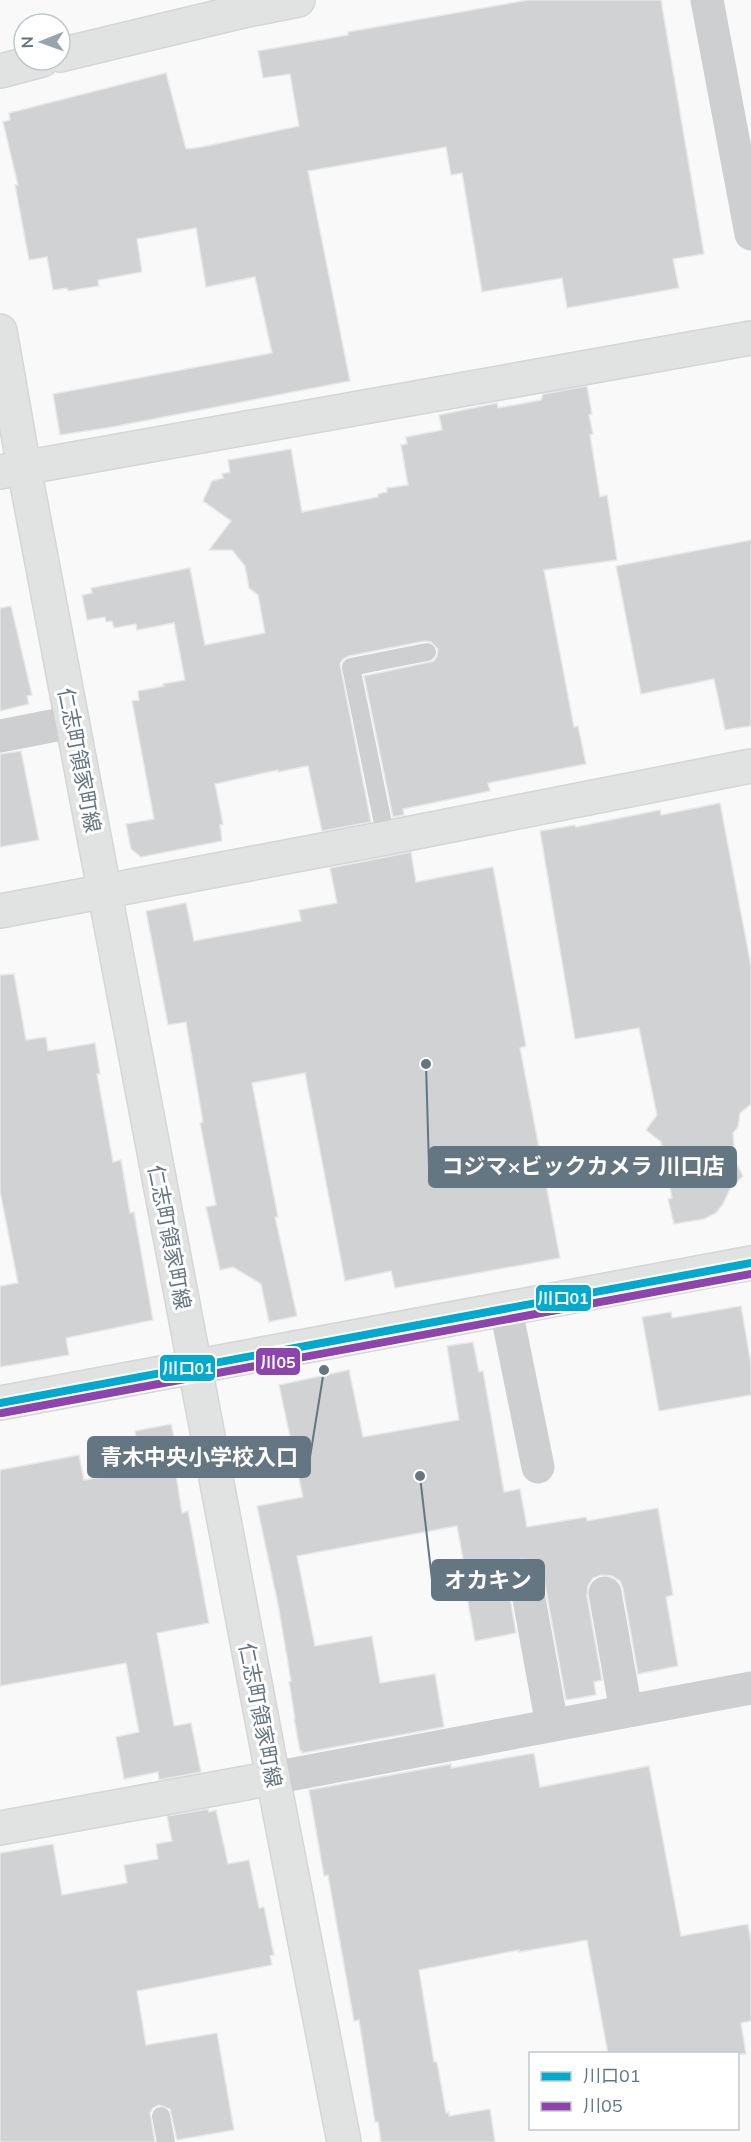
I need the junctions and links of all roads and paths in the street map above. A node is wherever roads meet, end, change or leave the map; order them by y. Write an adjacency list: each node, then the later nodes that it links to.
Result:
1 (298, 0): 3 (street)
2 (707, 0): 4 (street)
3 (72, 52)
4 (751, 234)
5 (0, 331): 7 (street, 仁志町領家町線)
6 (751, 338): 7 (street)
7 (12, 470): 9 (street, 仁志町領家町線)
8 (427, 652): 12 (lane)
9 (72, 722): 10 (street); 13 (street, 仁志町領家町線)
10 (0, 736)
11 (751, 766): 12 (street)
12 (386, 838): 13 (street)
13 (105, 890): 14 (street); 17 (street, 仁志町領家町線)
14 (0, 911)
15 (751, 1263): 16 (street)
16 (506, 1310): 17 (street); 19 (street)
17 (194, 1365): 18 (street); 25 (street, 仁志町領家町線)
18 (0, 1403)
19 (538, 1467)
20 (525, 1577): 24 (street)
21 (605, 1593): 23 (street)
22 (751, 1688): 23 (street)
23 (626, 1712): 24 (street)
24 (552, 1725): 25 (street)
25 (273, 1778): 26 (street); 29 (street, 仁志町領家町線)
26 (0, 1828)
27 (161, 2115): 28 (lane)
28 (166, 2142)
29 (344, 2142)

